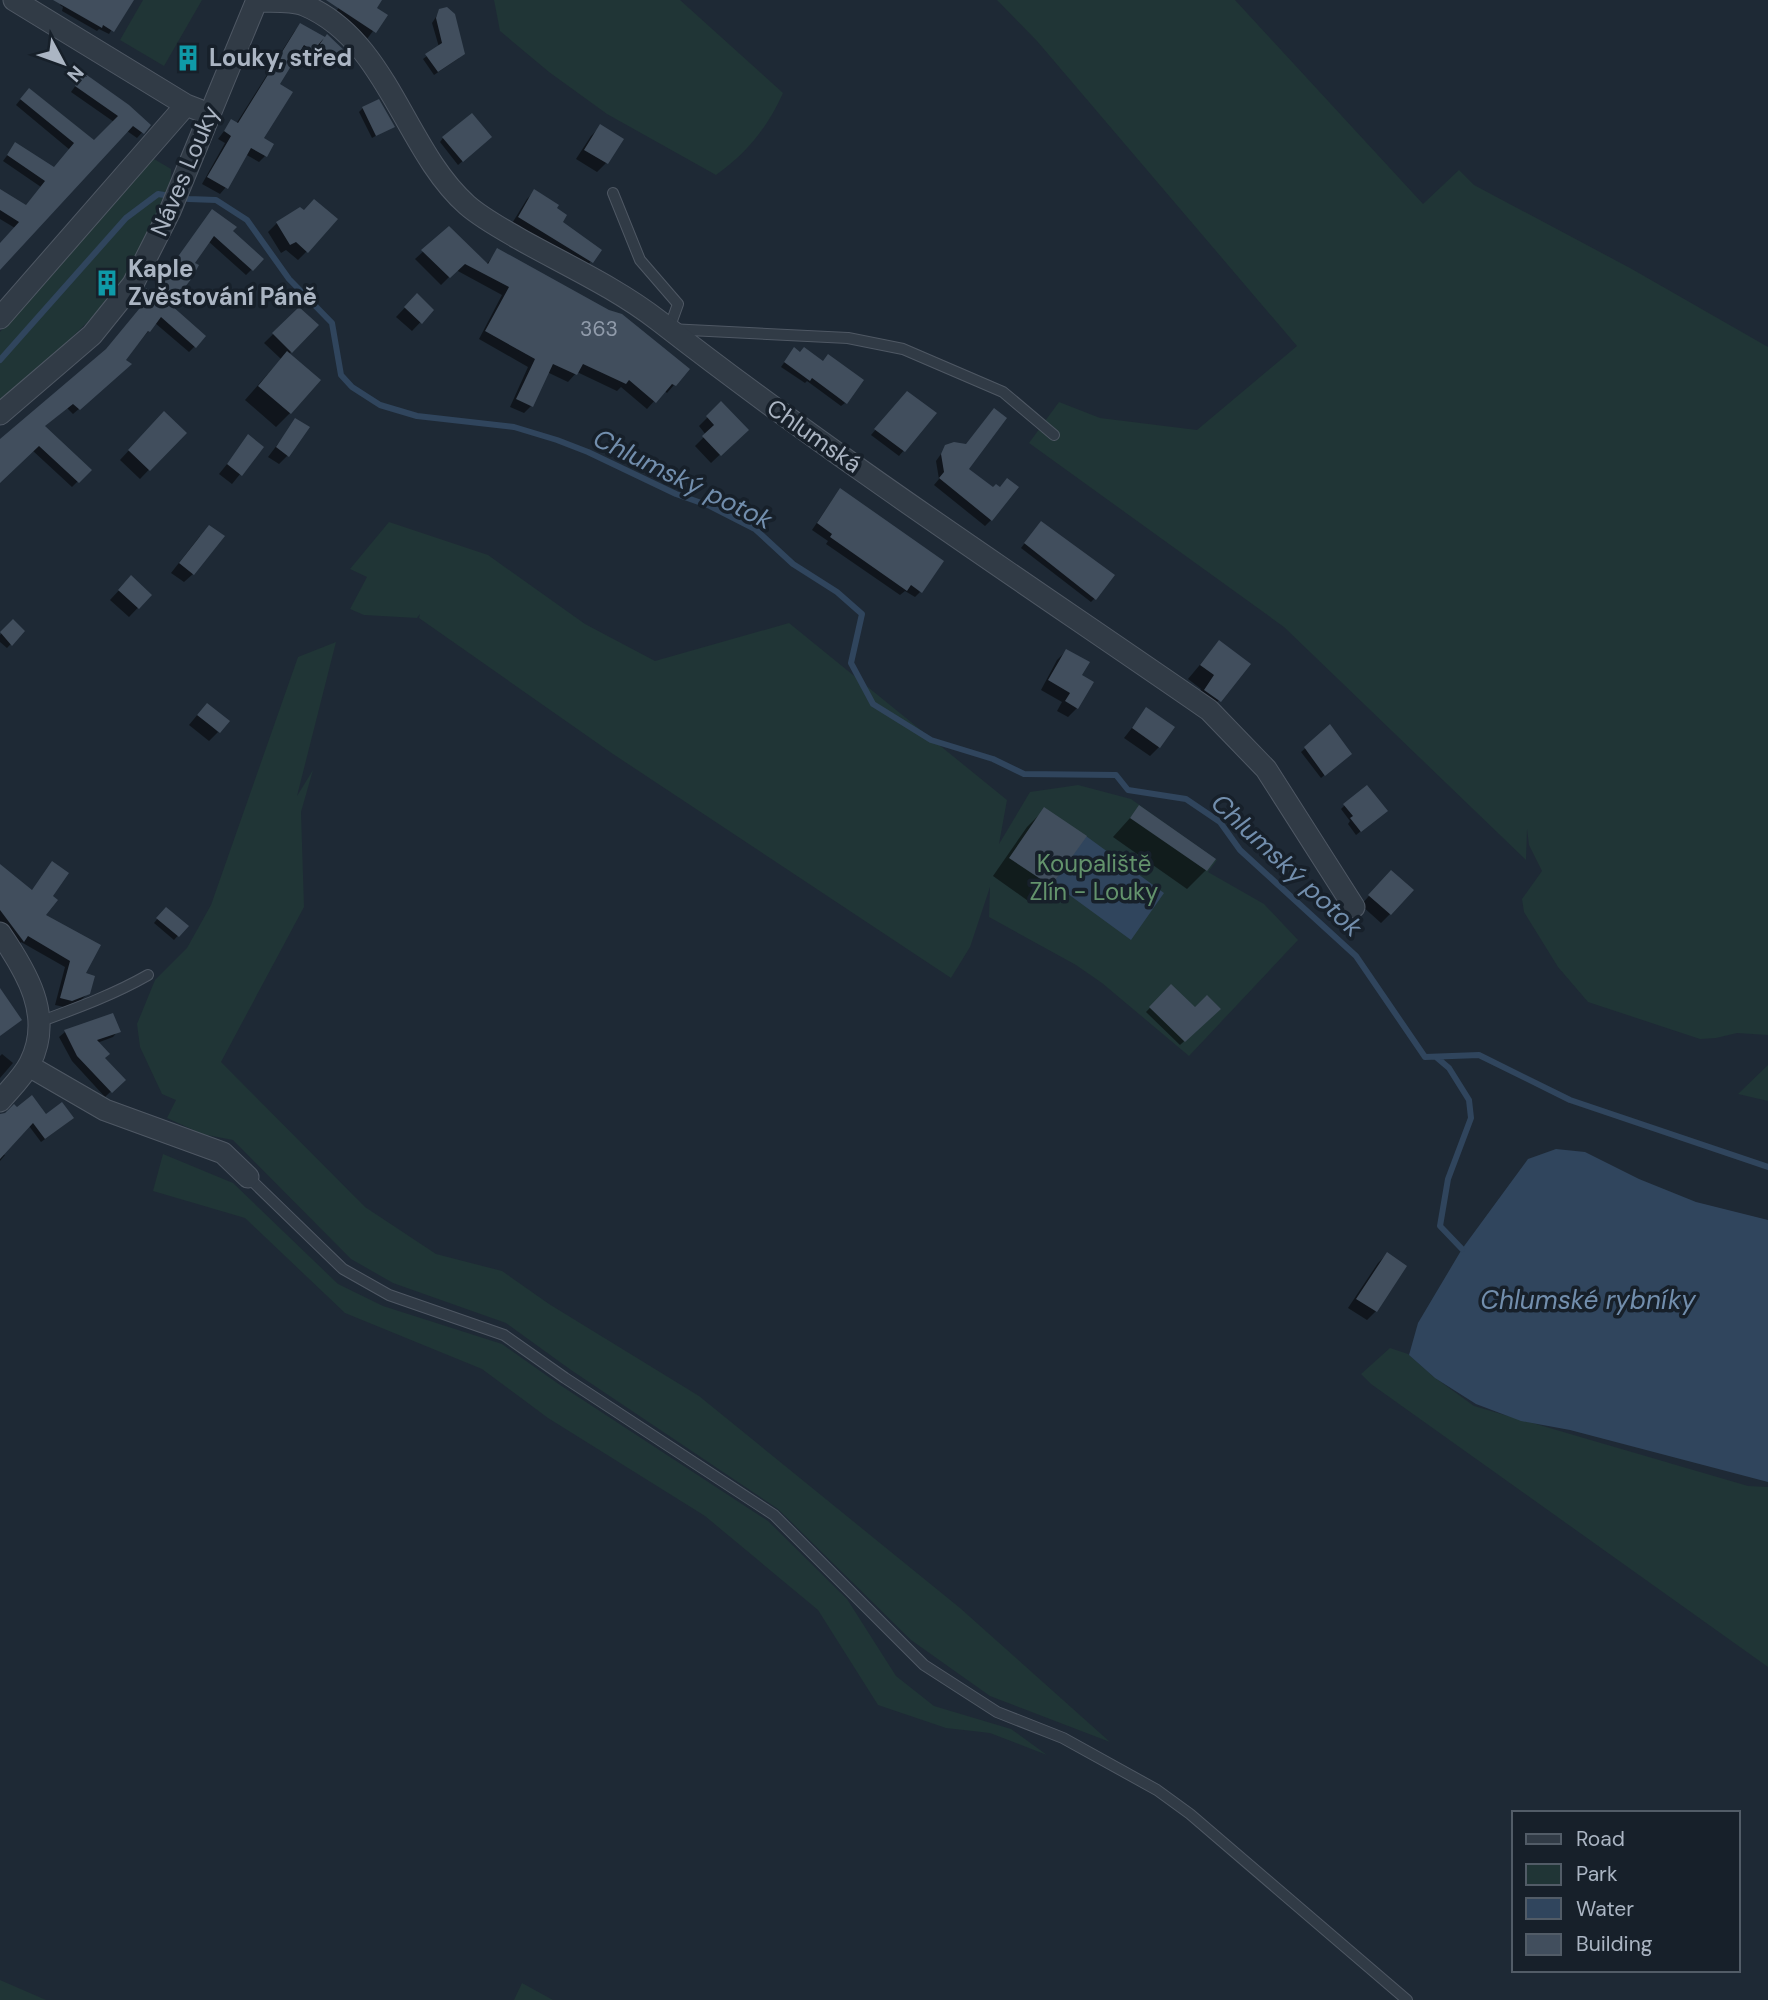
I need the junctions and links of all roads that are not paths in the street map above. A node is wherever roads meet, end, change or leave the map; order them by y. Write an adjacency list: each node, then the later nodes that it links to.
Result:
1 (14, 0): 4 (street, Náves Louky)
2 (256, 0): 3 (street, Chlumská); 5 (street, Náves Louky)
3 (302, 2): 8 (street, Chlumská)
4 (186, 105): 5 (street); 7 (street, Náves Louky)
5 (210, 114): 9 (street, Náves Louky)
6 (612, 193): 8 (lane)
7 (0, 318)
8 (669, 329): 10 (lane); 11 (street, Chlumská)
9 (0, 414)
10 (1054, 435)
11 (1354, 907)
12 (0, 933): 14 (street)
13 (148, 975): 14 (lane)
14 (39, 1022): 15 (street)
15 (29, 1066): 16 (street); 17 (street)
16 (0, 1101)
17 (247, 1177): 18 (lane)
18 (1407, 2000)

